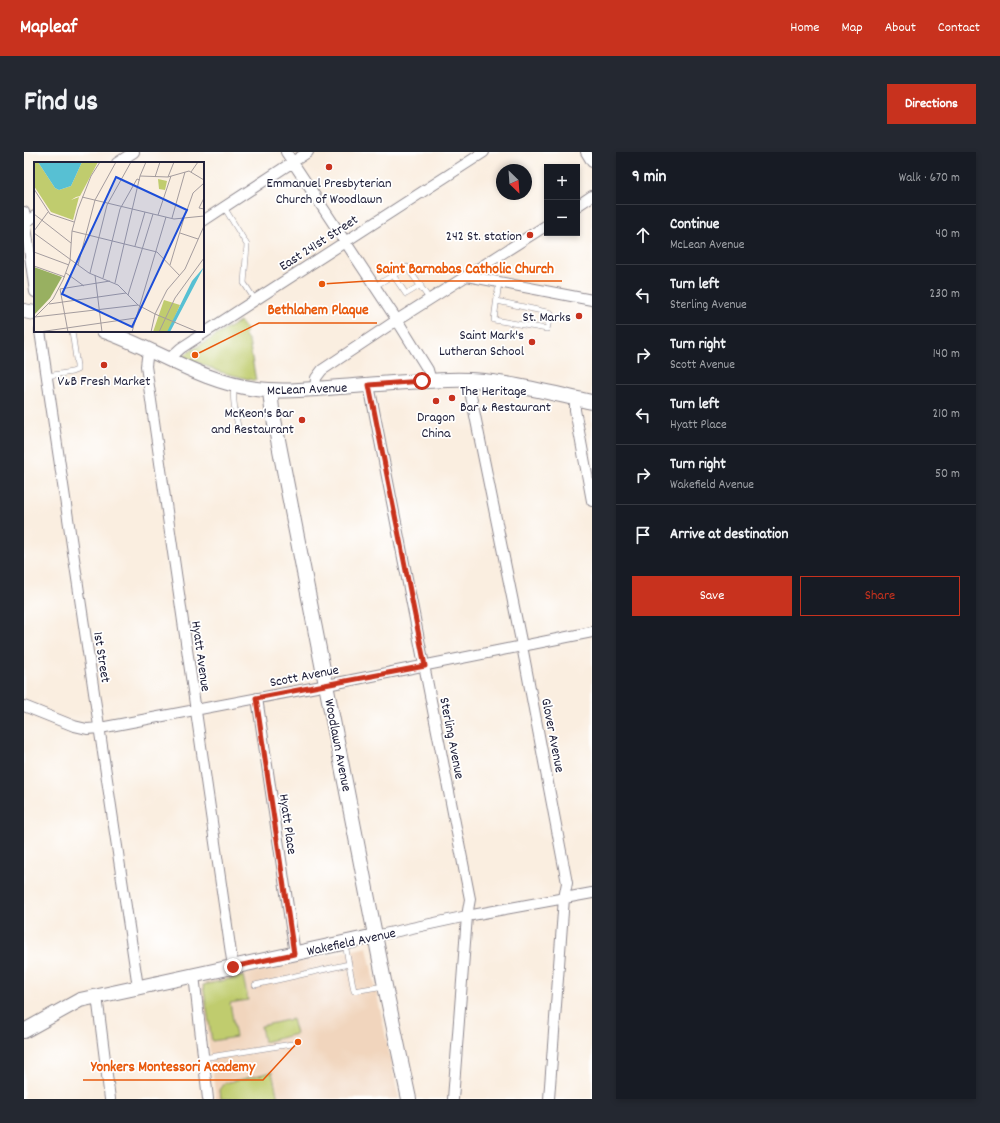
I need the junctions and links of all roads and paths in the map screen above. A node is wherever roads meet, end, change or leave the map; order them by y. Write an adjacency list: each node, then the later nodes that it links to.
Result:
1 (134, 152): 6 (street)
2 (286, 152): 7 (street)
3 (308, 152): 7 (street)
4 (484, 152): 15 (street, East 241st Street)
5 (586, 152): 8 (street)
6 (119, 162)
7 (293, 162): 11 (street); 15 (street)
8 (592, 162)
9 (592, 196): 10 (street)
10 (580, 204)
11 (224, 207): 13 (street); 22 (lane)
12 (25, 217): 19 (street)
13 (204, 220)
14 (544, 227): 17 (street)
15 (345, 241): 21 (street); 22 (street, East 241st Street)
16 (393, 275): 20 (lane); 20 (lane); 21 (lane)
17 (467, 276): 18 (street); 23 (street)
18 (498, 282): 24 (street); 25 (lane)
19 (34, 284)
20 (420, 285): 23 (lane)
21 (375, 286): 28 (street)
22 (255, 300): 33 (street, East 241st Street)
23 (430, 300): 28 (street)
24 (592, 300)
25 (497, 301): 25 (lane)
26 (24, 311): 27 (street)
27 (34, 313)
28 (397, 320): 35 (street); 39 (street)
29 (40, 332): 34 (street, 1st Street)
30 (72, 332): 34 (lane)
31 (106, 332): 32 (street, McLean Avenue)
32 (148, 350): 33 (street, McLean Avenue); 51 (street, Hyatt Avenue)
33 (169, 359): 38 (street, McLean Avenue)
34 (47, 376): 52 (street, 1st Street)
35 (431, 380): 36 (street, McLean Avenue); 37 (street, McLean Avenue)
36 (469, 380): 41 (street, McLean Avenue); 46 (street, Glover Avenue)
37 (369, 385): 39 (street, McLean Avenue); 47 (street, Sterling Avenue)
38 (234, 386): 40 (street, McLean Avenue); 43 (lane)
39 (315, 389): 40 (street, McLean Avenue)
40 (270, 390): 48 (street, Woodlawn Avenue)
41 (575, 398): 42 (street, McLean Avenue); 44 (street)
42 (592, 402)
43 (239, 431)
44 (592, 501)
45 (592, 632): 46 (street, Scott Avenue)
46 (522, 646): 47 (street, Scott Avenue); 54 (street, Glover Avenue)
47 (425, 666): 48 (street, Scott Avenue); 55 (street, Sterling Avenue)
48 (327, 685): 49 (street, Scott Avenue); 56 (street, Woodlawn Avenue)
49 (256, 698): 51 (street, Scott Avenue); 58 (street, Hyatt Place)
50 (24, 706): 52 (street, Scott Avenue)
51 (196, 710): 52 (street, Scott Avenue); 60 (street, Hyatt Avenue)
52 (100, 728): 64 (street, 1st Street)
53 (592, 893): 54 (street, Wakefield Avenue)
54 (564, 898): 55 (street, Wakefield Avenue); 73 (street, Glover Avenue)
55 (467, 916): 56 (street, Wakefield Avenue); 72 (street, Sterling Avenue)
56 (376, 936): 57 (street, Wakefield Avenue); 63 (street, Woodlawn Avenue)
57 (344, 943): 58 (street, Wakefield Avenue); 59 (lane)
58 (294, 954): 60 (street, Wakefield Avenue)
59 (349, 964): 62 (lane); 63 (lane)
60 (233, 967): 61 (street, Wakefield Avenue)
61 (194, 975): 64 (street, Wakefield Avenue); 68 (street)
62 (256, 985)
63 (385, 986): 71 (street, Woodlawn Avenue)
64 (138, 987): 65 (street, Wakefield Avenue)
65 (98, 996): 66 (street, Wakefield Avenue); 69 (street)
66 (24, 1031)
67 (292, 1044): 68 (lane)
68 (203, 1058): 70 (street)
69 (110, 1099)
70 (208, 1099)
71 (409, 1099)
72 (453, 1099)
73 (549, 1099)

